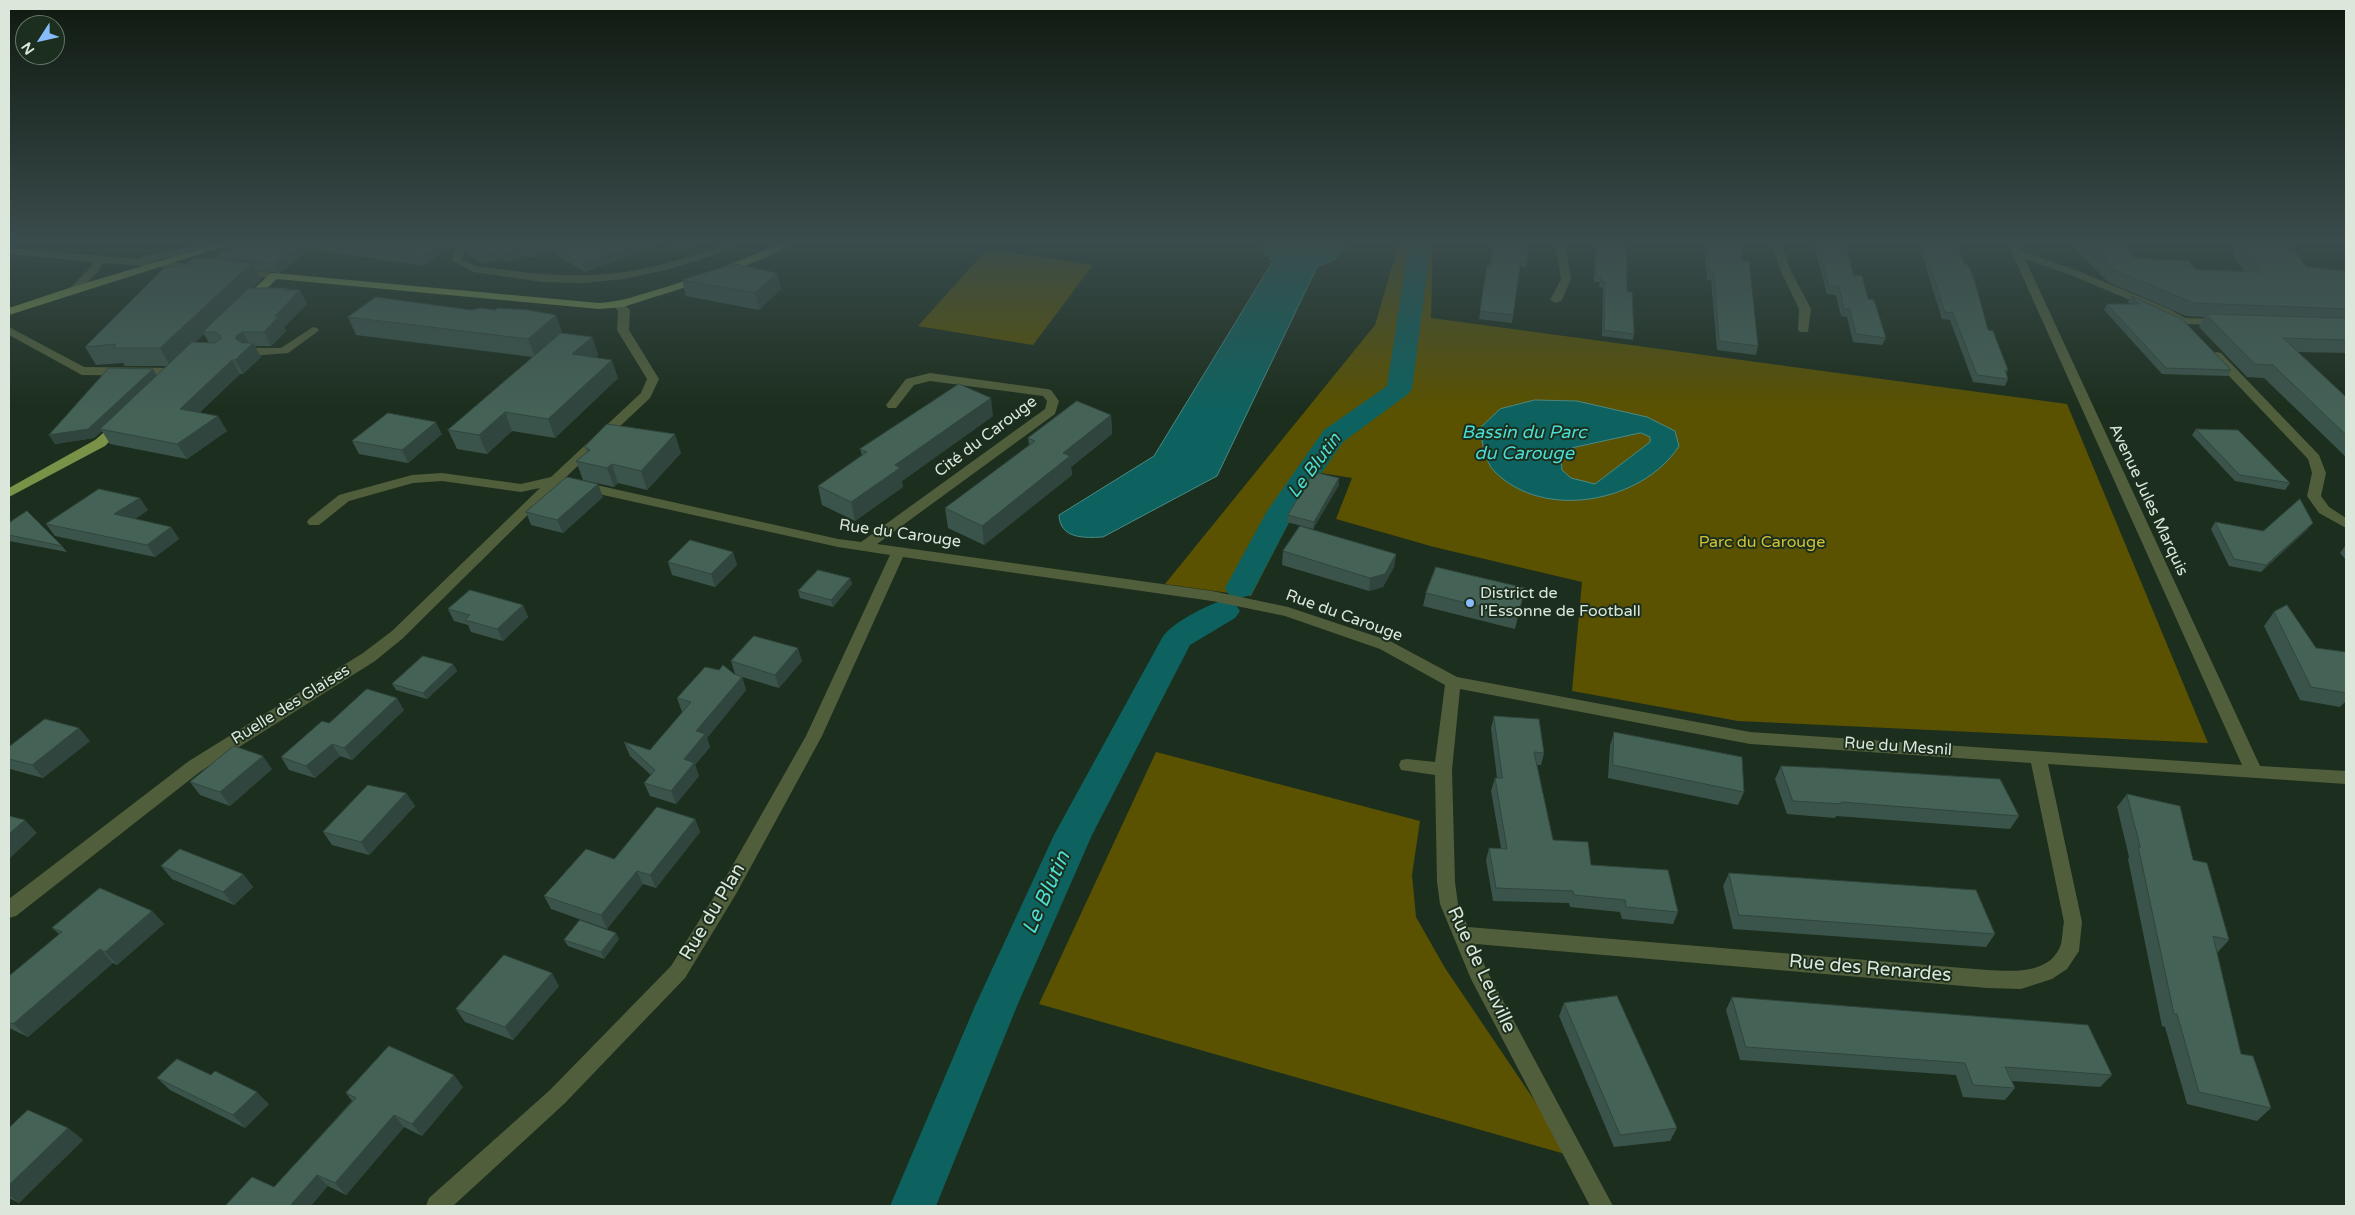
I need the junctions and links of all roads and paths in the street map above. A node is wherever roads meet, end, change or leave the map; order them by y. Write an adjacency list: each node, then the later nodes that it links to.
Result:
1 (48, 299): 9 (main road)
2 (250, 299): 10 (main road)
3 (521, 299): 8 (main road)
4 (639, 299): 8 (main road)
5 (1800, 299): 14 (street)
6 (2039, 299): 33 (street, Avenue Jules Marquis)
7 (2136, 299): 11 (street)
8 (620, 305): 23 (street)
9 (9, 312)
10 (236, 312)
11 (2184, 322): 12 (street); 16 (street)
12 (2232, 323)
13 (313, 330): 18 (street)
14 (1804, 330)
15 (11, 333): 19 (street)
16 (2197, 336)
17 (2211, 350): 26 (street)
18 (250, 352)
19 (179, 369): 20 (main road)
20 (162, 385)
21 (892, 405): 27 (street, Cité du Carouge)
22 (129, 416): 24 (main road)
23 (555, 480): 25 (street); 27 (street, Rue du Carouge); 35 (street, Ruelle des Glaises)
24 (9, 493)
25 (314, 522)
26 (2346, 524)
27 (862, 547): 28 (street, Rue du Carouge)
28 (898, 552): 29 (street, Rue du Carouge); 37 (street, Rue du Plan)
29 (1453, 682): 30 (street, Rue du Mesnil); 32 (street, Rue de Leuville)
30 (2038, 756): 33 (street, Rue du Mesnil); 36 (street, Rue des Renardes)
31 (1407, 765): 32 (street)
32 (1443, 770): 36 (street, Rue de Leuville)
33 (2254, 772): 34 (street, Rue du Mesnil)
34 (2346, 778)
35 (9, 910)
36 (1462, 935): 38 (street, Rue de Leuville)
37 (436, 1206)
38 (1602, 1206)

